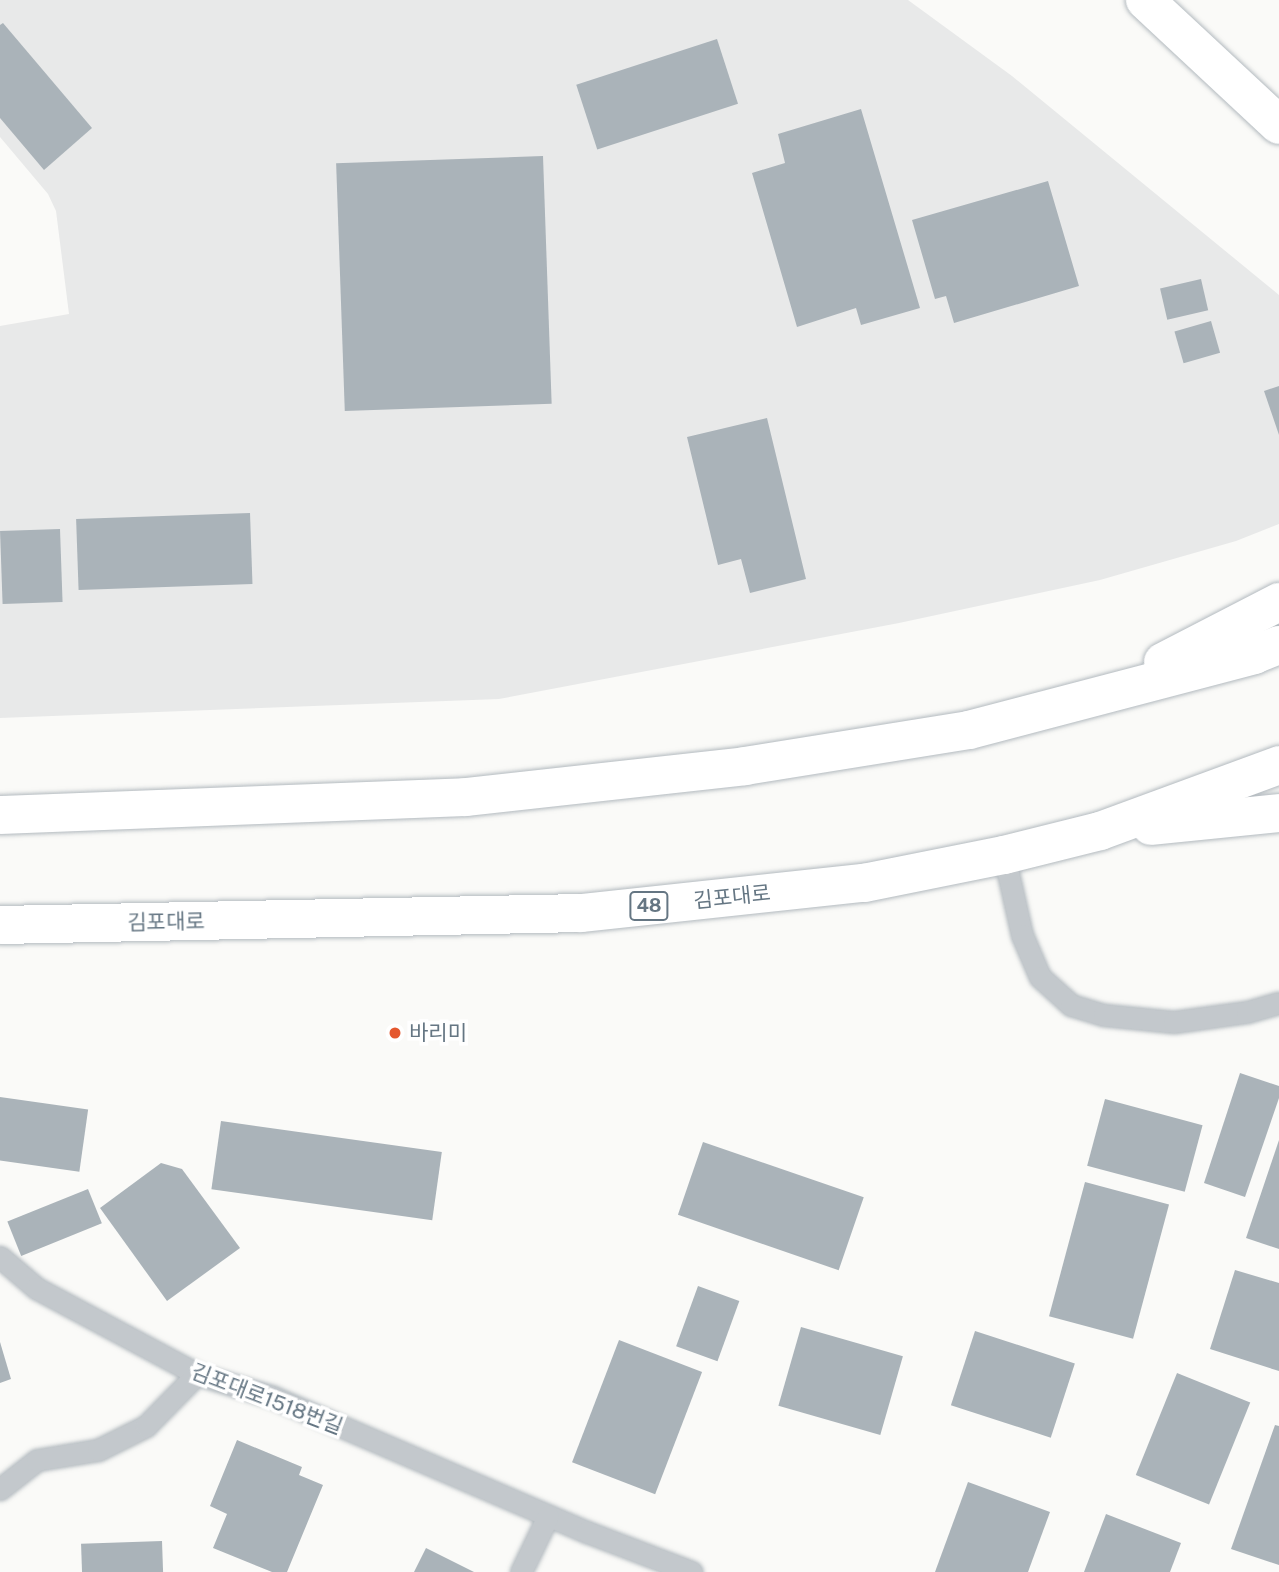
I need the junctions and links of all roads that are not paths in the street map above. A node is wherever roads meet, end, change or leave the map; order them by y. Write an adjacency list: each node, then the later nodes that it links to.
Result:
1 (1145, 0): 2 (main road)
2 (1279, 125)
3 (1279, 602): 5 (main road)
4 (1279, 645): 5 (main road)
5 (1092, 698): 8 (main road)
6 (1279, 765): 9 (main road, 김포대로 / 48)
7 (1279, 813): 9 (main road)
8 (0, 815)
9 (1100, 831): 10 (main road, 김포대로 / 48)
10 (1004, 855): 11 (main road, 김포대로 / 48); 12 (lane)
11 (0, 925)
12 (1279, 1003)
13 (0, 1257): 14 (lane, 김포대로1518번길)
14 (197, 1374): 15 (lane); 16 (lane, 김포대로1518번길)
15 (0, 1489)
16 (548, 1516): 17 (lane); 18 (lane, 김포대로1518번길)
17 (520, 1572)
18 (692, 1572)

